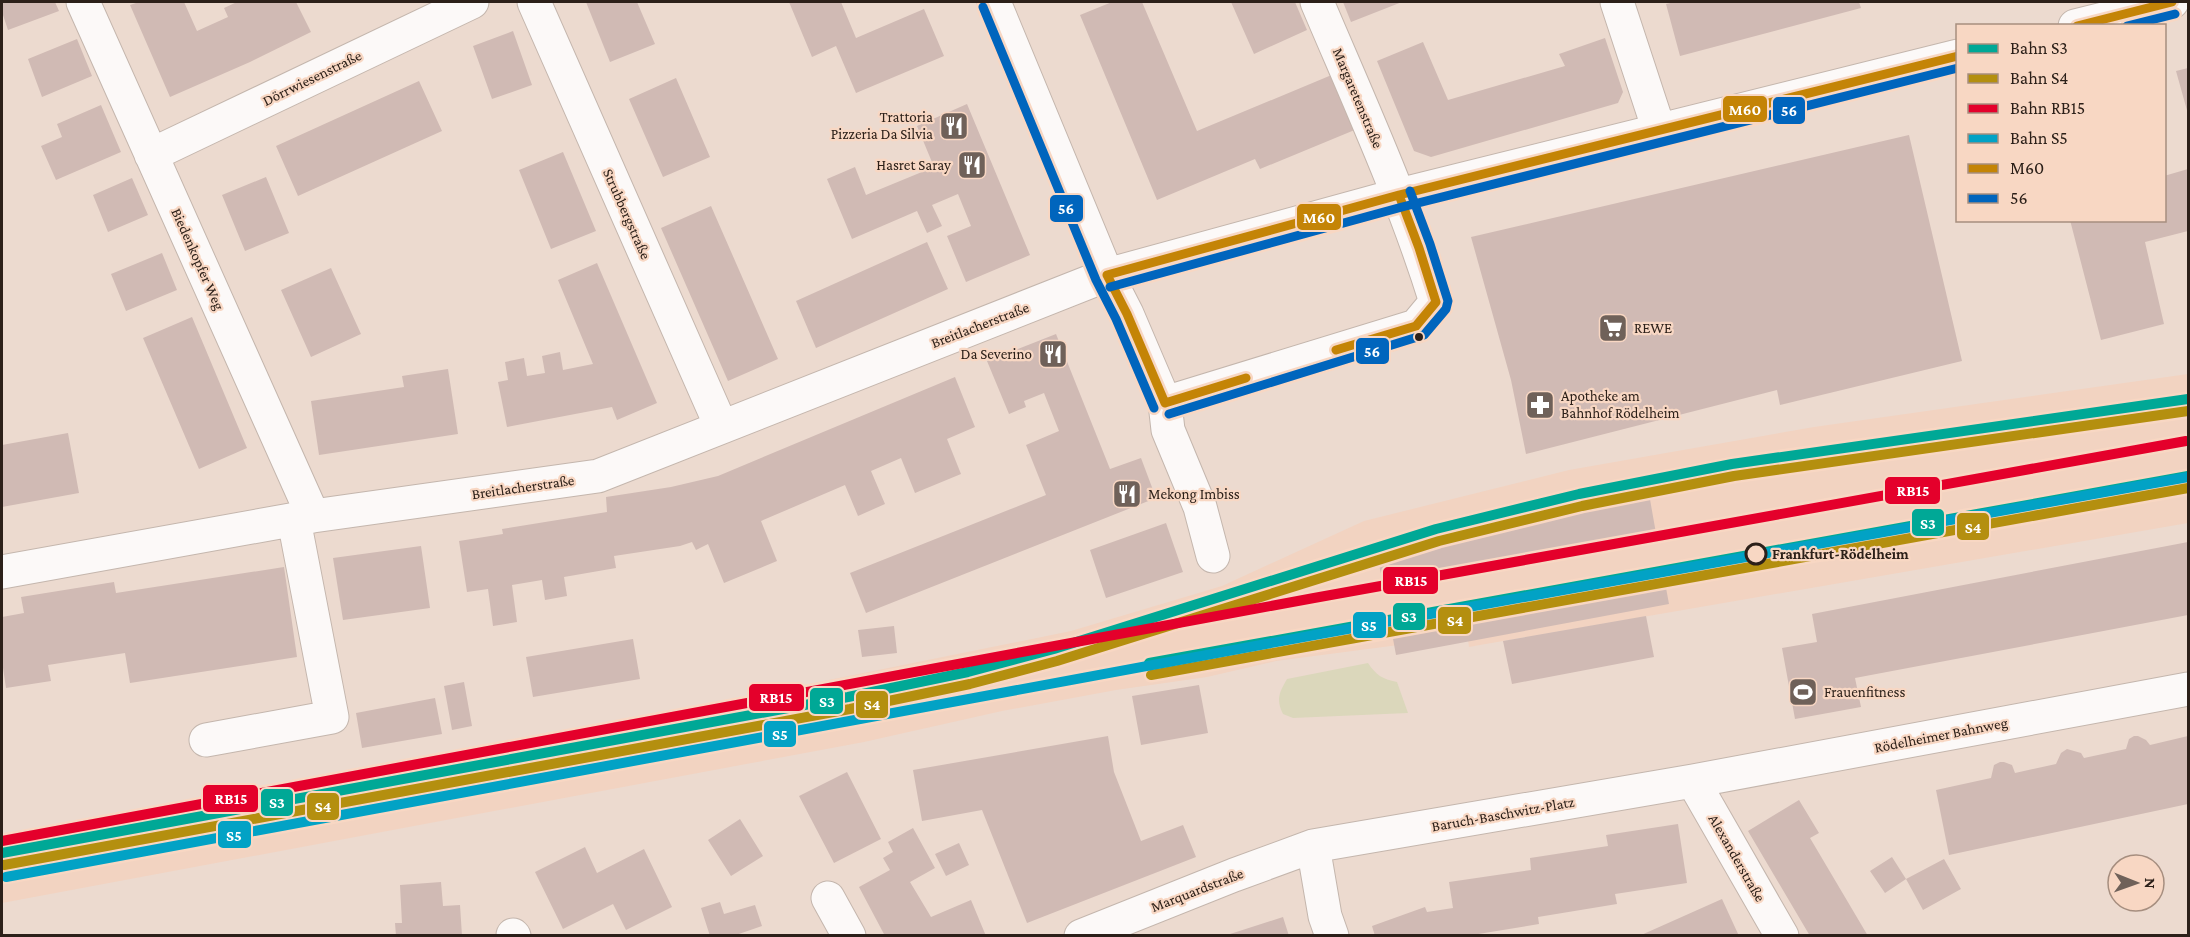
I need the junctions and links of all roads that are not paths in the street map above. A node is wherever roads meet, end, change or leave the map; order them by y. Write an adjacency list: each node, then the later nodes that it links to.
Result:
1 (83, 2): 12 (street, Biedenkopfer Weg)
2 (472, 2): 12 (street, Dörrwiesenstraße)
3 (534, 2): 16 (street, Strubbergstraße)
4 (994, 2): 14 (street)
5 (1317, 2): 13 (street, Margaretenstraße)
6 (1617, 2): 11 (street)
7 (2172, 2): 8 (street)
8 (2124, 7): 9 (street)
9 (2080, 24)
10 (1956, 56): 11 (street, Breitlacherstraße)
11 (1659, 130): 13 (street, Breitlacherstraße)
12 (152, 155): 17 (street, Biedenkopfer Weg)
13 (1399, 195): 14 (street, Breitlacherstraße); 15 (street, Margaretenstraße)
14 (1107, 275): 15 (street); 16 (street, Breitlacherstraße)
15 (1165, 403): 18 (street)
16 (721, 426): 17 (street, Breitlacherstraße)
17 (304, 518): 19 (street, Breitlacherstraße); 21 (street, Biedenkopfer Weg)
18 (1214, 556)
19 (2, 572)
20 (2188, 688): 22 (street, Rödelheimer Bahnweg)
21 (206, 740)
22 (1693, 781): 23 (street, Baruch-Baschwitz-Platz); 28 (street, Alexanderstraße)
23 (1313, 846): 26 (street, Marquardstraße); 27 (street)
24 (828, 898): 25 (street)
25 (849, 936)
26 (1081, 936)
27 (1332, 936)
28 (1782, 936)

